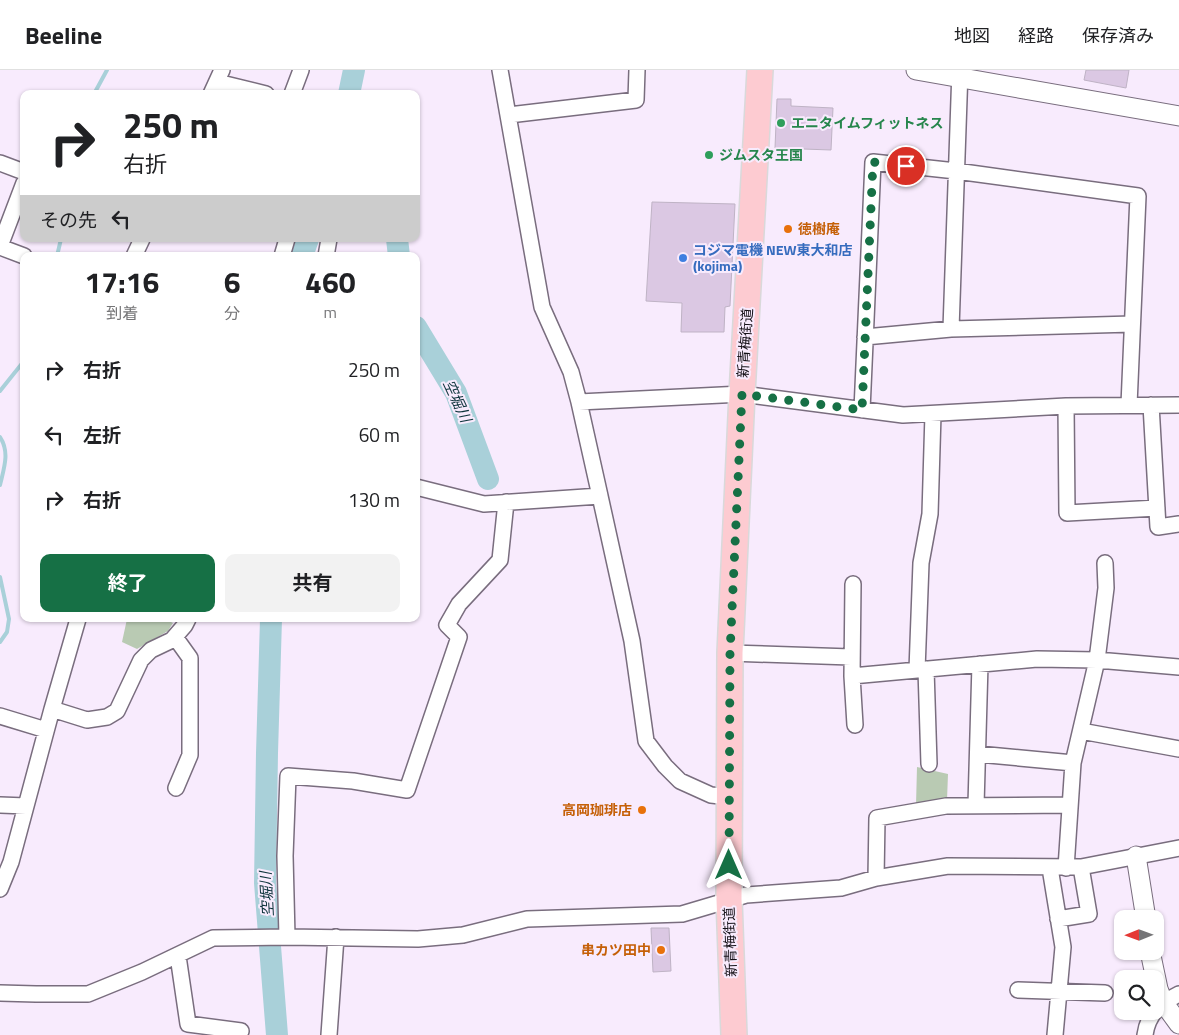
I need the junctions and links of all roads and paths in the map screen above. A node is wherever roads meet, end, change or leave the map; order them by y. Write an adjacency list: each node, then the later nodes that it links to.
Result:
1 (301, 70): 9 (street)
2 (500, 70): 10 (street)
3 (637, 70): 10 (street)
4 (760, 70): 21 (main road, 新青梅街道)
5 (916, 70): 6 (street)
6 (960, 74): 11 (street); 14 (street)
7 (216, 82): 8 (street)
8 (249, 90)
9 (294, 90)
10 (509, 115): 22 (street)
11 (1179, 116)
12 (0, 163): 13 (street)
13 (20, 170)
14 (956, 171): 18 (street); 19 (street); 20 (street)
15 (20, 194): 16 (street)
16 (0, 246): 17 (street)
17 (20, 254)
18 (1132, 324): 19 (street); 24 (street)
19 (951, 329): 20 (street)
20 (865, 337): 27 (street)
21 (742, 394): 22 (street); 27 (street); 39 (main road, 新青梅街道)
22 (579, 402): 30 (street)
23 (1151, 404): 24 (street); 25 (street); 32 (street)
24 (1129, 405): 26 (street)
25 (1179, 405)
26 (1066, 406): 28 (street); 32 (street)
27 (862, 410): 28 (street)
28 (933, 414): 44 (street)
29 (420, 488): 31 (street)
30 (600, 496): 31 (street); 56 (street)
31 (506, 502): 70 (street)
32 (1157, 508): 33 (street)
33 (1179, 524)
34 (1105, 563): 41 (street)
35 (853, 584): 40 (street)
36 (77, 622): 46 (street)
37 (187, 622): 38 (street)
38 (175, 637): 46 (street); 55 (street)
39 (730, 653): 40 (street); 56 (main road, 新青梅街道)
40 (851, 657): 45 (street)
41 (1097, 660): 42 (street); 43 (street); 50 (street)
42 (980, 664): 44 (street); 52 (street)
43 (1179, 667)
44 (921, 670): 45 (street); 54 (street)
45 (852, 676): 48 (street)
46 (52, 709): 49 (street)
47 (0, 716): 49 (street)
48 (855, 725)
49 (46, 730): 60 (street)
50 (1081, 731): 51 (street); 53 (street)
51 (1179, 749)
52 (978, 754): 53 (street); 57 (street)
53 (1072, 763): 58 (street)
54 (929, 764)
55 (176, 788)
56 (729, 797): 67 (main road, 新青梅街道)
57 (976, 805): 58 (street); 65 (street)
58 (1070, 805): 63 (street)
59 (0, 806): 60 (street)
60 (26, 806): 66 (street)
61 (1179, 848): 62 (street)
62 (1136, 856): 63 (street); 68 (street)
63 (1074, 867): 64 (street); 69 (street)
64 (1050, 868): 65 (street); 69 (street)
65 (876, 878): 67 (street)
66 (0, 889)
67 (728, 899): 71 (street); 82 (main road, 新青梅街道)
68 (1145, 910)
69 (1058, 919): 75 (street)
70 (285, 937): 71 (street); 72 (street)
71 (336, 938): 81 (street)
72 (178, 956): 76 (street); 80 (street)
73 (1152, 960): 78 (street)
74 (1018, 990): 75 (street)
75 (1059, 991): 77 (street); 83 (street)
76 (0, 993)
77 (1105, 993)
78 (1171, 998): 79 (street); 84 (street)
79 (1179, 1024)
80 (241, 1031)
81 (329, 1035)
82 (734, 1035)
83 (1055, 1035)
84 (1145, 1035)

